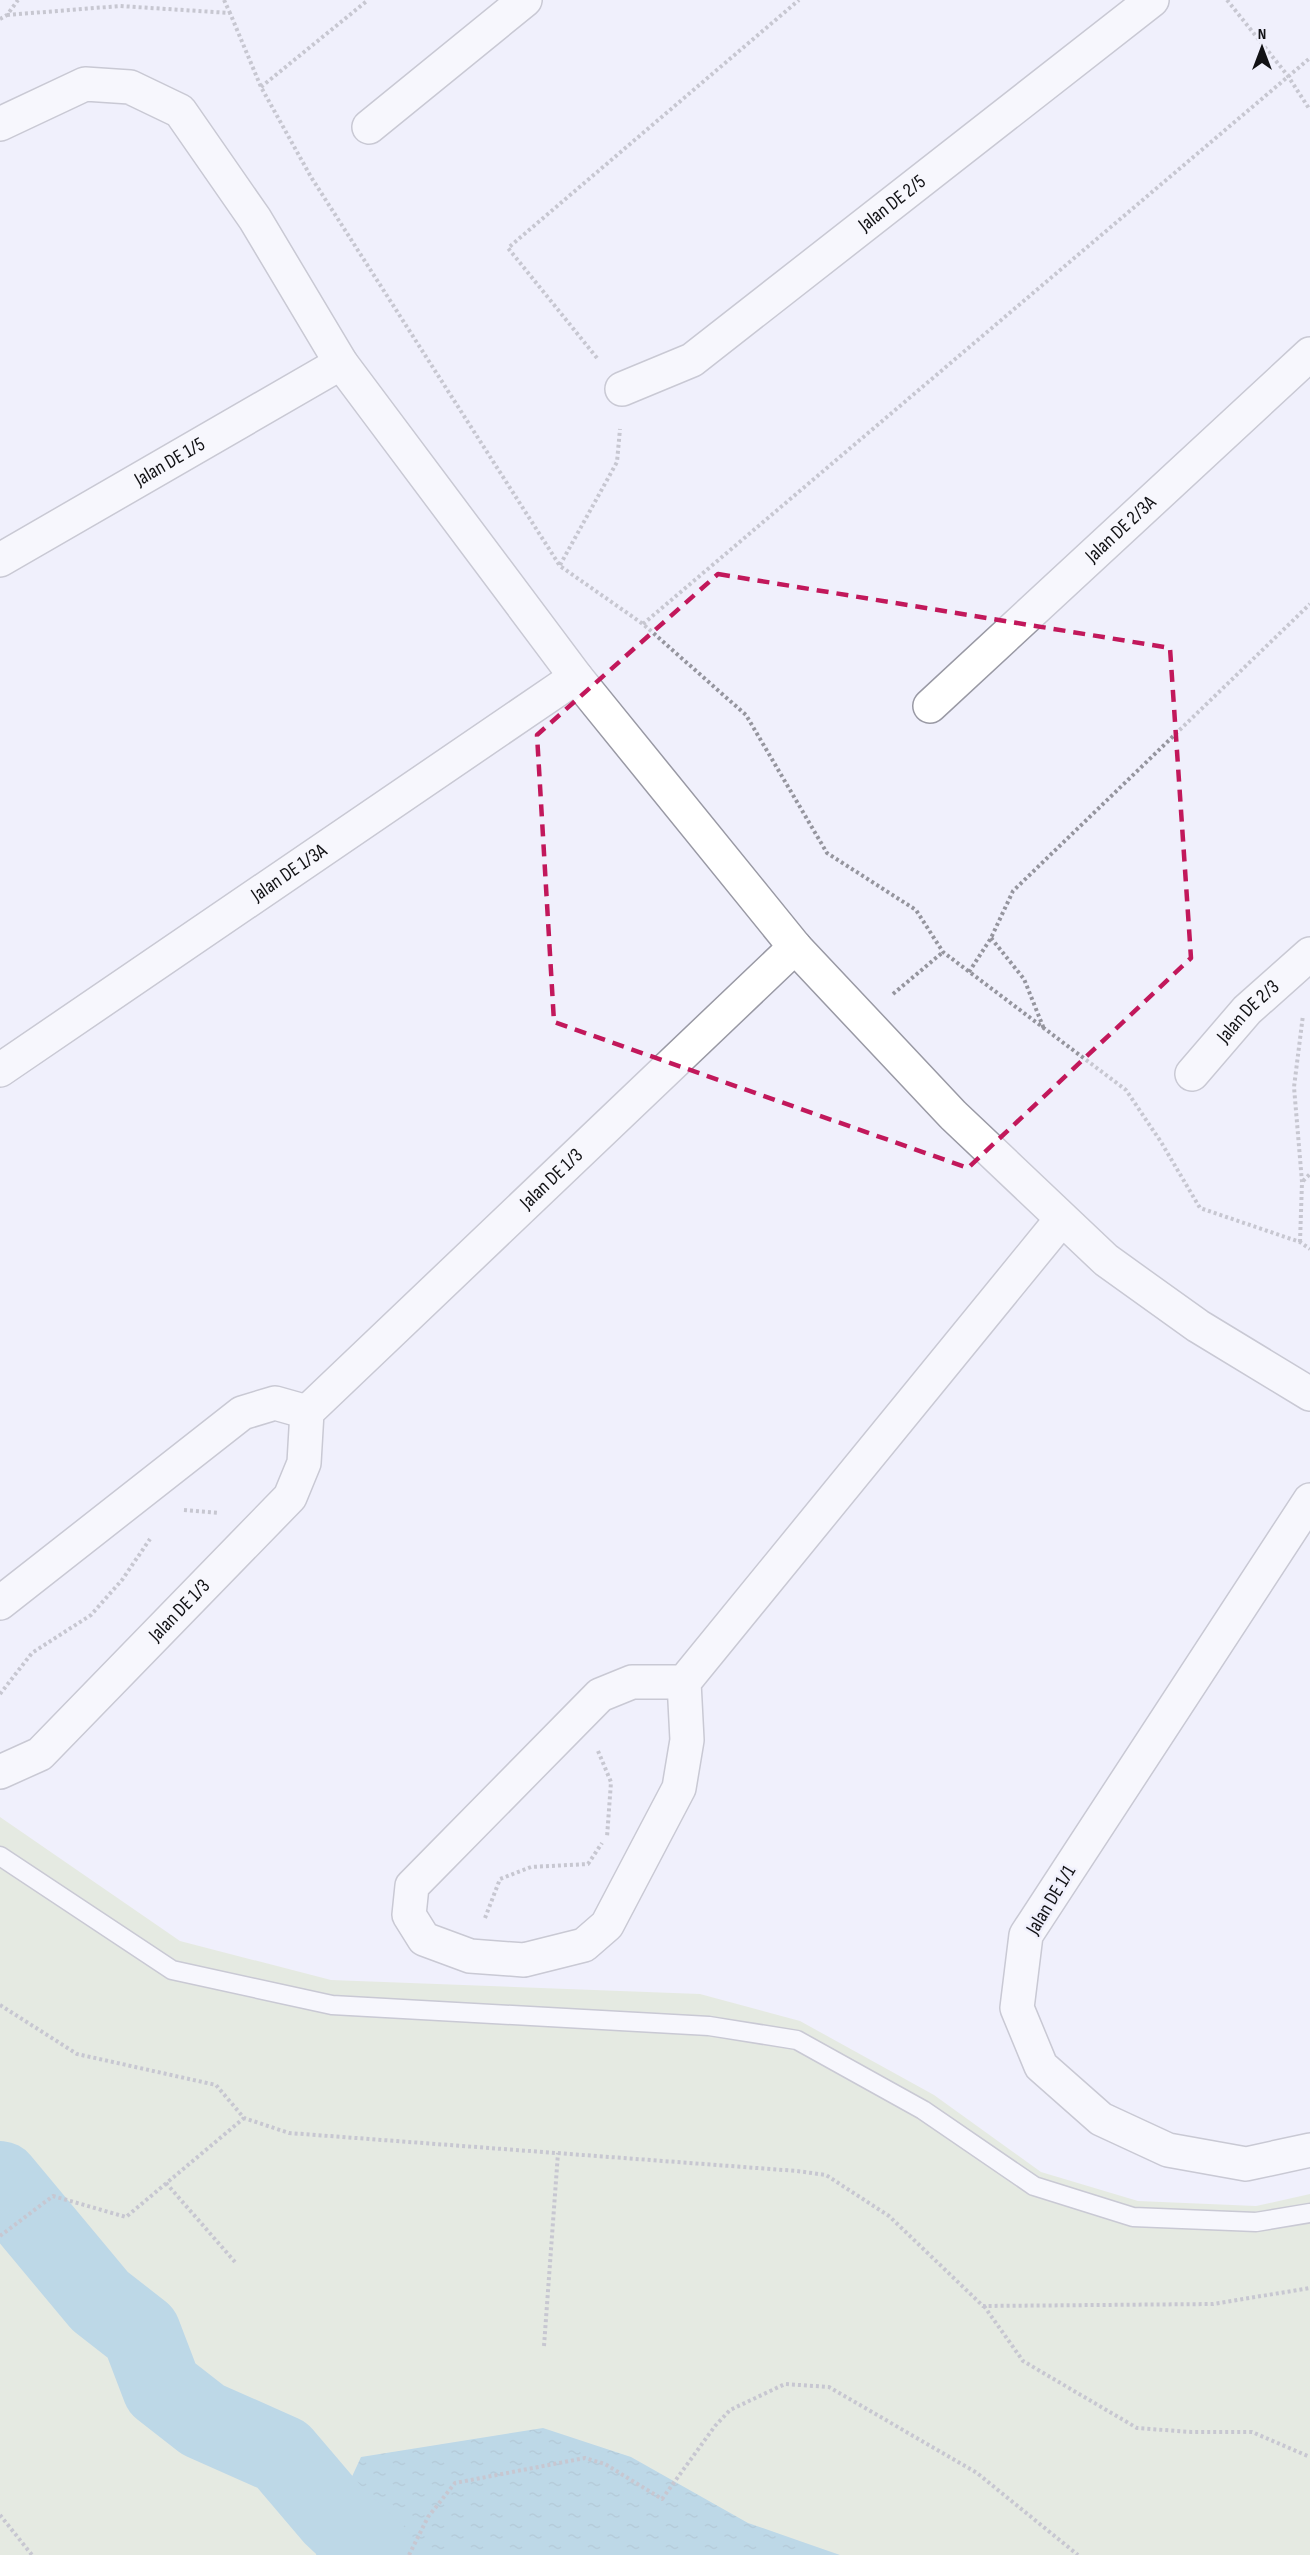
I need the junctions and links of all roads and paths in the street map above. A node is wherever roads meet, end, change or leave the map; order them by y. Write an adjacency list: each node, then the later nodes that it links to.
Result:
1 (18, 0): 9 (path)
2 (224, 0): 8 (path)
3 (368, 0): 13 (path)
4 (525, 0): 16 (street)
5 (799, 0): 19 (path)
6 (1152, 0): 19 (street, Jalan DE 2/5)
7 (1227, 0): 12 (path)
8 (230, 13): 9 (path); 13 (path)
9 (8, 15): 10 (path)
10 (0, 20)
11 (1310, 58): 12 (path)
12 (1287, 76): 14 (path); 23 (path)
13 (261, 87): 21 (path)
14 (1310, 110)
15 (0, 124): 18 (street)
16 (369, 127)
17 (1310, 354): 25 (street, Jalan DE 2/3A)
18 (341, 363): 20 (street, Jalan DE 1/5); 24 (street)
19 (622, 389): 21 (path)
20 (0, 560)
21 (560, 566): 23 (path)
22 (1310, 604): 26 (path)
23 (643, 624): 28 (path)
24 (576, 677): 27 (street); 34 (street, Jalan DE 1/3A)
25 (930, 706)
26 (991, 938): 30 (path); 33 (path)
27 (795, 946): 32 (street); 42 (street, Jalan DE 1/3)
28 (942, 952): 30 (path); 32 (path)
29 (1310, 954): 35 (street, Jalan DE 2/3)
30 (969, 972): 33 (path)
31 (1303, 1010): 37 (path)
32 (864, 1018): 38 (street)
33 (1045, 1031): 39 (path)
34 (0, 1070)
35 (1192, 1074)
36 (1310, 1174): 37 (path)
37 (1302, 1182): 39 (path)
38 (1061, 1220): 41 (street); 48 (street)
39 (1300, 1242): 40 (path)
40 (1310, 1249)
41 (1310, 1394)
42 (307, 1412): 45 (street, Jalan DE 1/3); 47 (street)
43 (1310, 1500): 56 (street, Jalan DE 1/1)
44 (179, 1510): 45 (path)
45 (269, 1518): 51 (street, Jalan DE 1/3)
46 (157, 1532): 49 (path)
47 (0, 1603)
48 (684, 1682): 50 (street); 53 (street)
49 (0, 1694)
50 (581, 1715): 53 (path); 53 (street)
51 (0, 1772)
52 (0, 1856): 59 (lane)
53 (470, 1956)
54 (0, 2005): 55 (path)
55 (244, 2118): 57 (path); 58 (path)
56 (1310, 2150)
57 (558, 2153): 63 (path); 64 (path)
58 (166, 2183): 60 (path); 61 (path)
59 (1310, 2213)
60 (0, 2236)
61 (235, 2262)
62 (1310, 2288): 63 (path)
63 (983, 2306): 65 (path)
64 (544, 2346)
65 (1310, 2457)
66 (0, 2515): 67 (path)
67 (32, 2555)
68 (409, 2555): 69 (path)
69 (1078, 2555)

